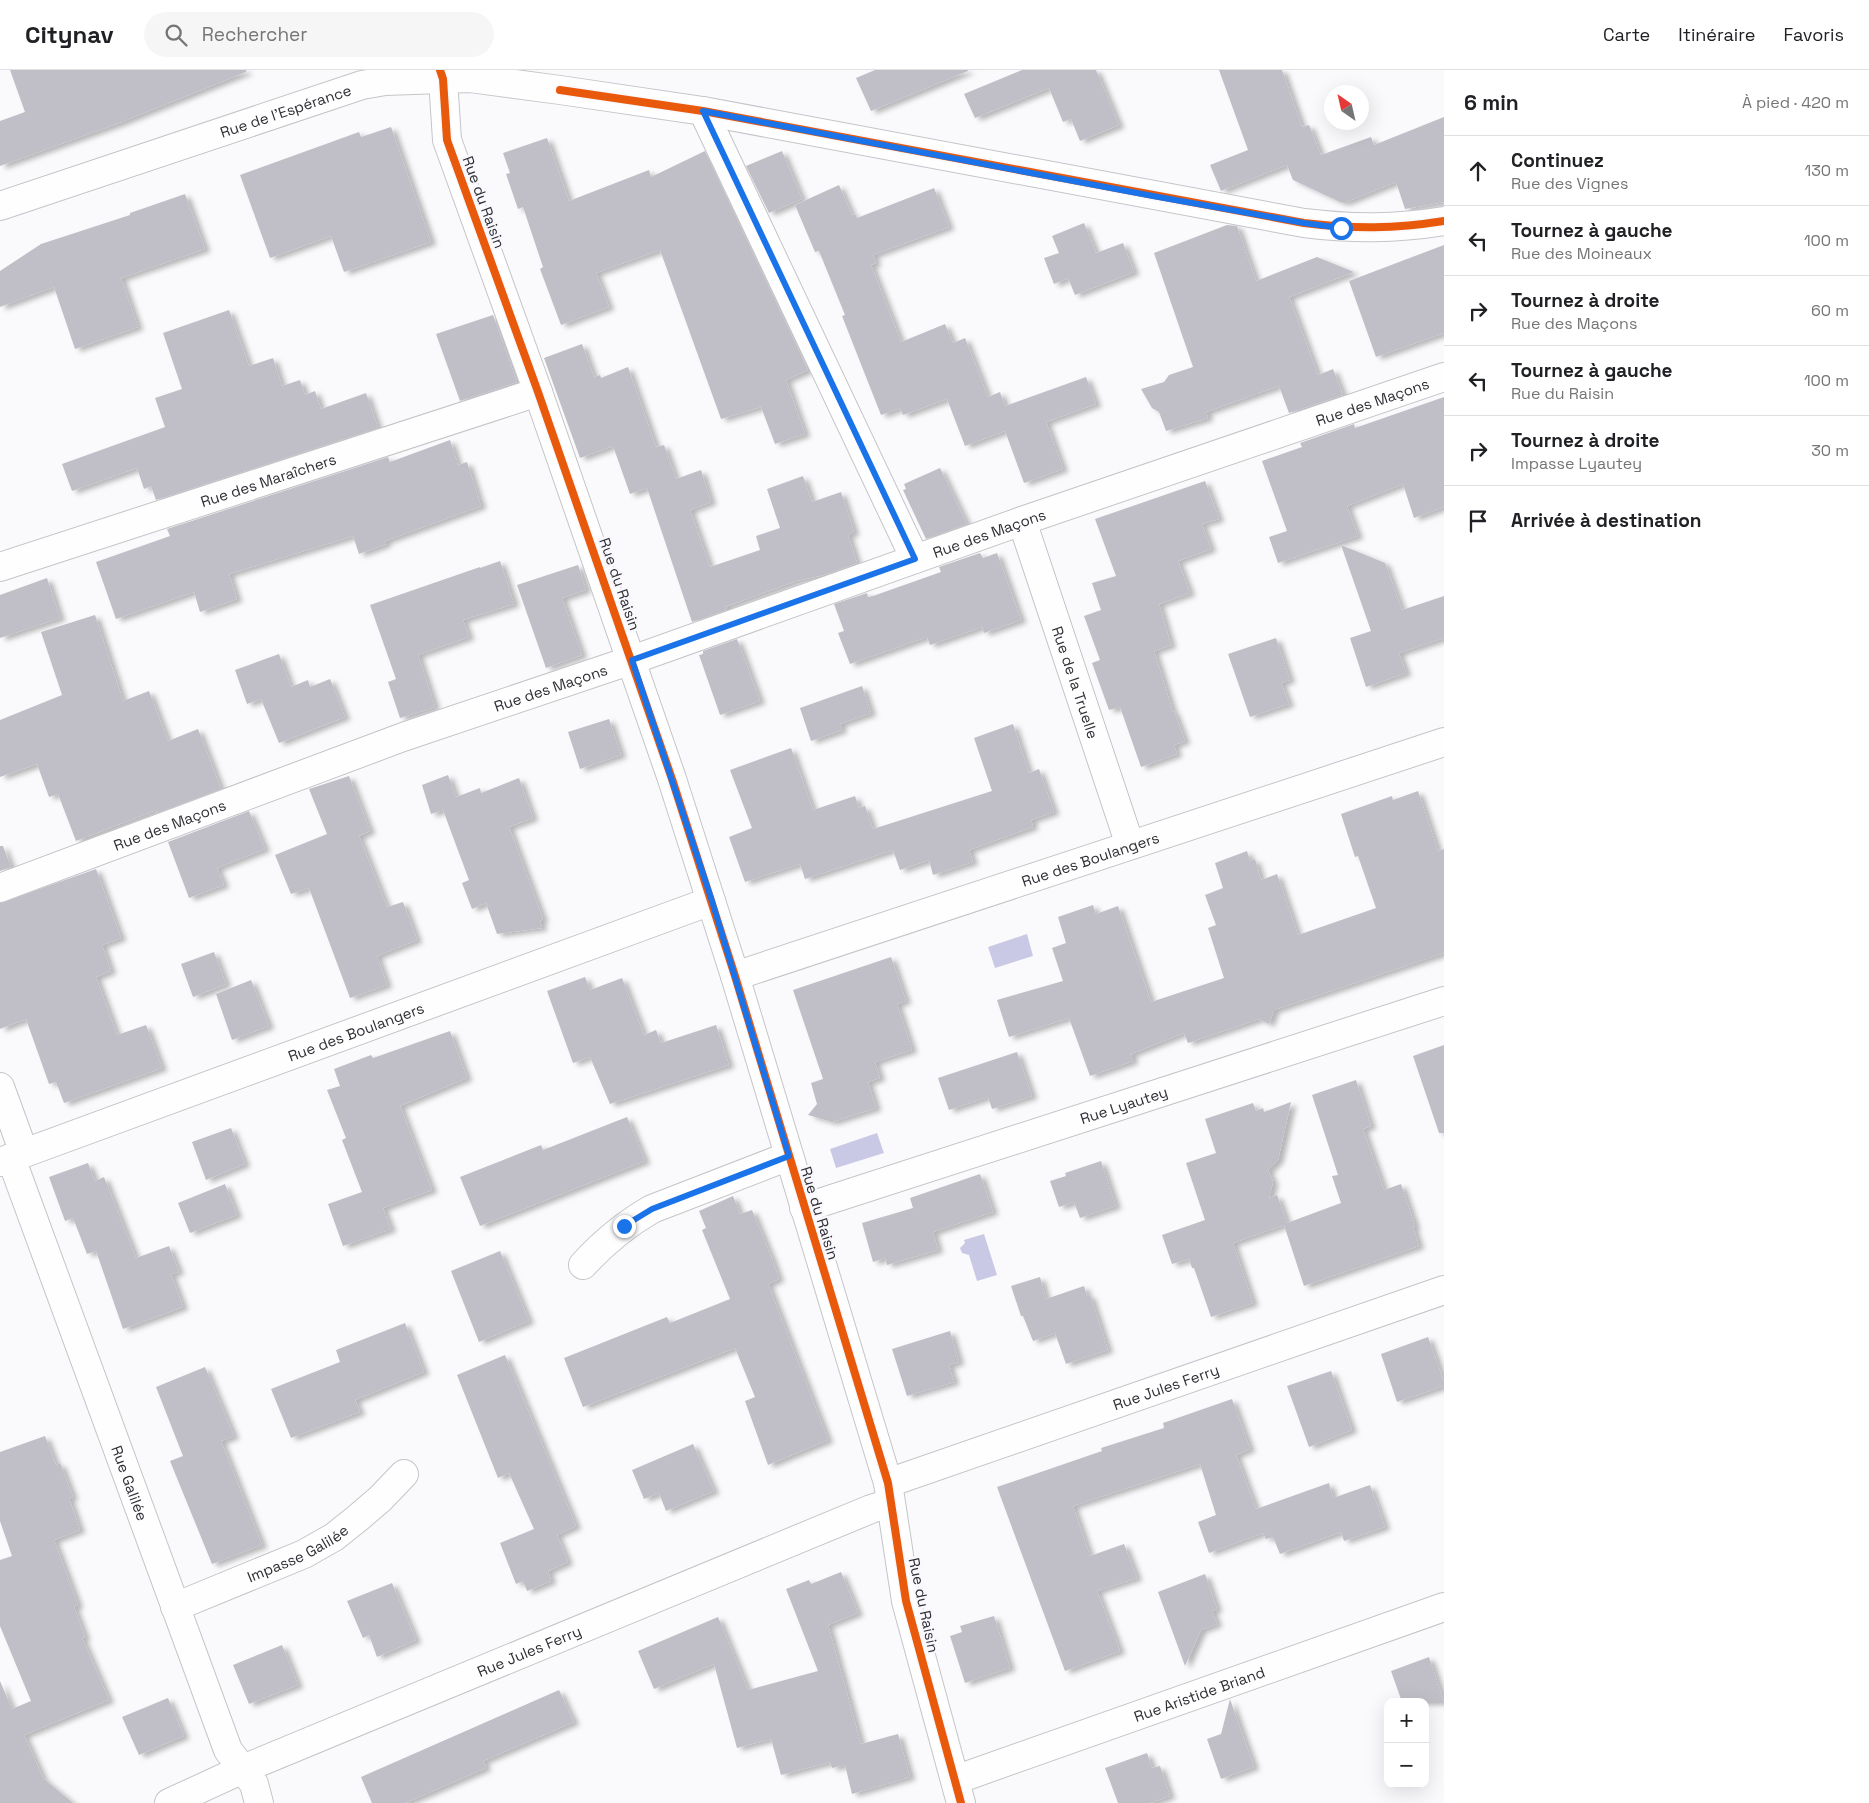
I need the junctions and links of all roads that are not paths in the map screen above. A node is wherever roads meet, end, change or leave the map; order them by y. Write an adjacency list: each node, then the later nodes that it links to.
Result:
1 (442, 74): 2 (street, Rue de l'Espérance); 4 (street, Rue de l'Espérance); 7 (street, Rue du Raisin)
2 (563, 80): 3 (street, Rue de l'Espérance)
3 (703, 111): 5 (street, Rue de l'Espérance); 9 (street)
4 (0, 206)
5 (1444, 221)
6 (1444, 377): 8 (street, Rue des Maçons)
7 (538, 392): 10 (street, Rue des Maraîchers); 11 (street, Rue du Raisin)
8 (1022, 521): 9 (street, Rue des Maçons); 13 (street, Rue de la Truelle)
9 (915, 559): 11 (street, Rue des Maçons)
10 (0, 567)
11 (632, 660): 14 (street, Rue des Maçons); 15 (street, Rue du Raisin)
12 (1444, 742): 13 (street, Rue des Boulangers)
13 (1130, 845): 16 (street, Rue des Boulangers)
14 (0, 888)
15 (712, 901): 16 (street, Rue du Raisin); 20 (street, Rue des Boulangers)
16 (735, 976): 19 (street, Rue du Raisin)
17 (1444, 1000): 21 (street, Rue Lyautey)
18 (0, 1087): 20 (street, Rue Galilée)
19 (789, 1156): 21 (street, Rue du Raisin); 22 (street)
20 (12, 1158): 26 (street, Rue Galilée)
21 (804, 1208): 25 (street, Rue du Raisin)
22 (583, 1265)
23 (1444, 1290): 25 (street, Rue Jules Ferry)
24 (404, 1474): 26 (street, Impasse Galilée)
25 (889, 1493): 28 (street, Rue Jules Ferry); 29 (street, Rue du Raisin)
26 (175, 1607): 28 (street, Rue Galilée)
27 (1444, 1607): 29 (street, Rue Aristide Briand)
28 (243, 1769): 30 (street, Rue Jules Ferry); 31 (street, Rue Galilée)
29 (958, 1792)
30 (169, 1803)
31 (259, 1803)

